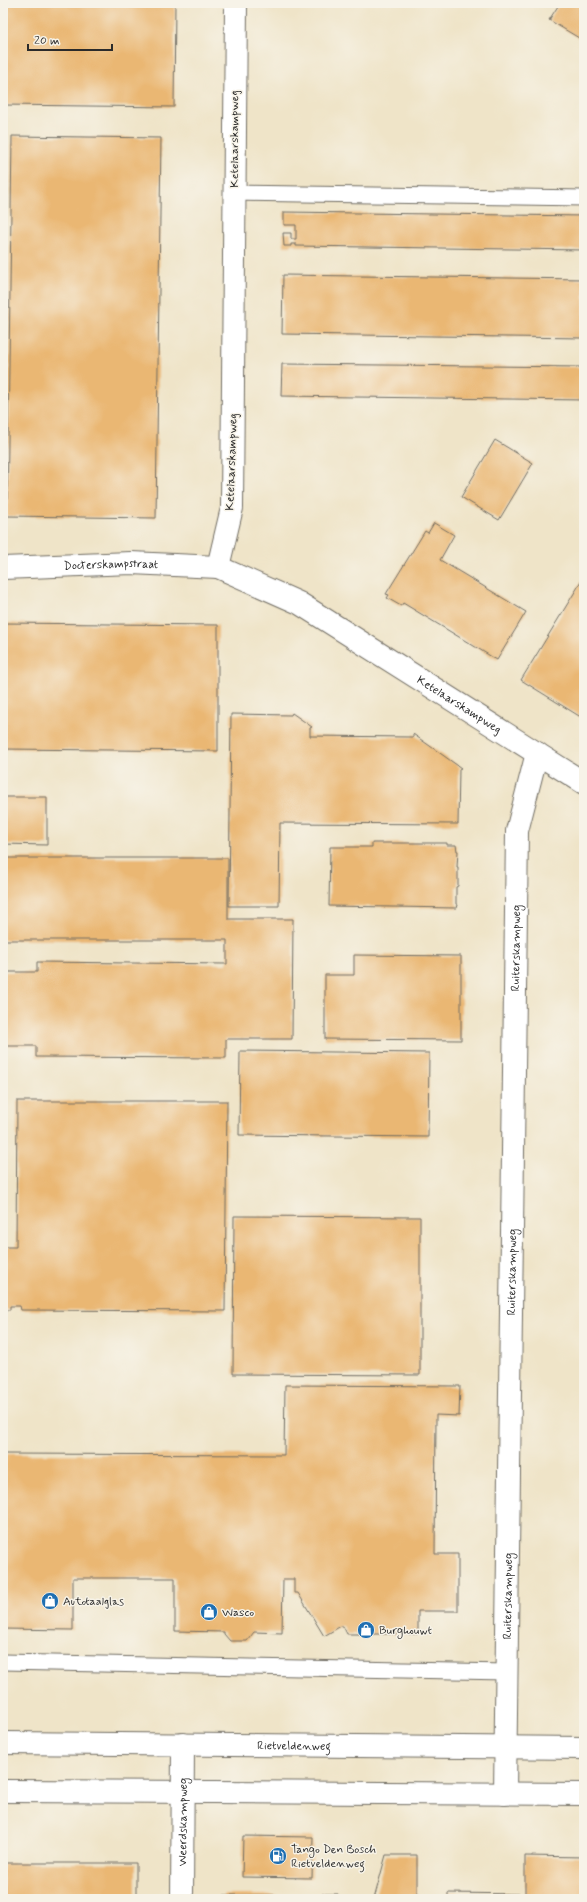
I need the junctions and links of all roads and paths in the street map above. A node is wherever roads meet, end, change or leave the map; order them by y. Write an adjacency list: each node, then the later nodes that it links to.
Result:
1 (236, 3): 2 (street, Ketelaarskampweg)
2 (234, 193): 3 (lane); 4 (street, Ketelaarskampweg)
3 (584, 198)
4 (218, 567): 5 (street, Docterskampstraat); 6 (street, Ketelaarskampweg)
5 (3, 568)
6 (537, 754): 7 (street, Ketelaarskampweg); 9 (street, Ruiterskampweg)
7 (584, 782)
8 (3, 1662): 9 (lane)
9 (506, 1672): 12 (street, Ruiterskampweg)
10 (3, 1743): 11 (street, Rietveldenweg)
11 (183, 1744): 12 (street, Rietveldenweg); 15 (street, Weerdskampweg)
12 (505, 1746): 13 (street, Rietveldenweg); 16 (street, Ruiterskampweg)
13 (584, 1748)
14 (3, 1791): 15 (street)
15 (182, 1792): 16 (street); 18 (street, Weerdskampweg)
16 (505, 1794): 17 (street)
17 (584, 1794)
18 (182, 1899)

